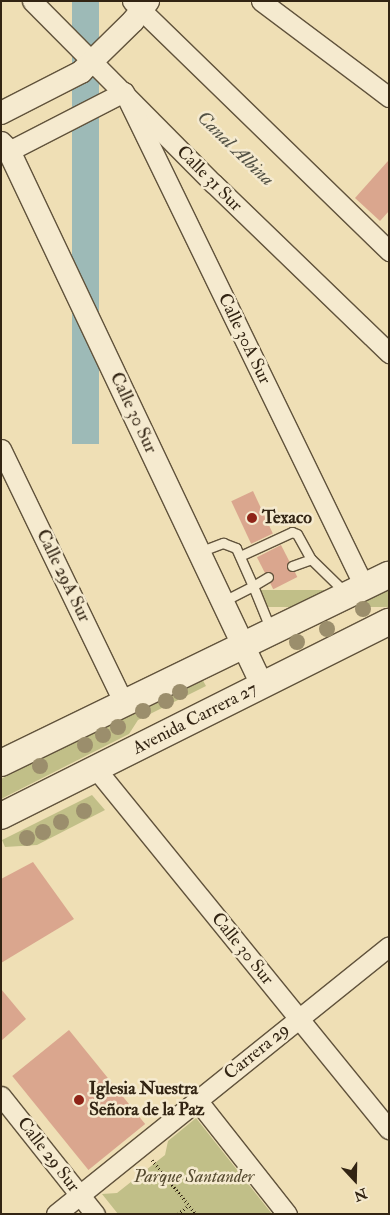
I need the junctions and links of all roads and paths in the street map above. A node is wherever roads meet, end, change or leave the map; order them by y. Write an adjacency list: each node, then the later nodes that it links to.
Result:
1 (32, 1): 4 (street, Calle 31 Sur)
2 (261, 1): 6 (street)
3 (139, 8): 4 (street); 9 (street)
4 (101, 55): 5 (street, Calle 31 Sur); 7 (street)
5 (124, 92): 8 (street); 10 (street, Calle 31 Sur); 19 (street, Calle 30A Sur)
6 (389, 97)
7 (1, 113)
8 (5, 147): 12 (street, Calle 30 Sur)
9 (388, 248)
10 (389, 353)
11 (1, 448): 25 (street, Calle 29A Sur)
12 (199, 552): 13 (lane); 20 (street, Calle 30 Sur)
13 (240, 556): 14 (lane); 18 (lane)
14 (311, 559): 15 (lane); 19 (lane)
15 (292, 566)
16 (389, 575): 19 (main road)
17 (268, 578): 18 (lane)
18 (253, 586): 20 (lane); 22 (lane)
19 (356, 591): 22 (main road)
20 (222, 602): 23 (street, Calle 30 Sur)
21 (389, 622): 24 (main road, Avenida Carrera 27)
22 (271, 631): 23 (main road)
23 (243, 645): 24 (street, Calle 30 Sur); 25 (main road)
24 (262, 685): 27 (main road, Avenida Carrera 27)
25 (124, 703): 26 (main road)
26 (3, 757)
27 (96, 769): 28 (main road, Avenida Carrera 27); 30 (street, Calle 30 Sur)
28 (1, 816)
29 (389, 946): 30 (street, Carrera 29)
30 (299, 1018): 32 (street, Carrera 29); 33 (street, Calle 30 Sur)
31 (1, 1096): 35 (street, Calle 29 Sur)
32 (197, 1100): 34 (street, Carrera 29); 41 (street)
33 (389, 1129)
34 (140, 1146): 35 (street, Carrera 29); 36 (path)
35 (80, 1194): 37 (street, Carrera 29); 38 (street, Calle 29 Sur)
36 (189, 1205): 39 (path); 40 (path)
37 (56, 1214)
38 (95, 1214)
39 (178, 1214)
40 (196, 1214)
41 (287, 1214)

